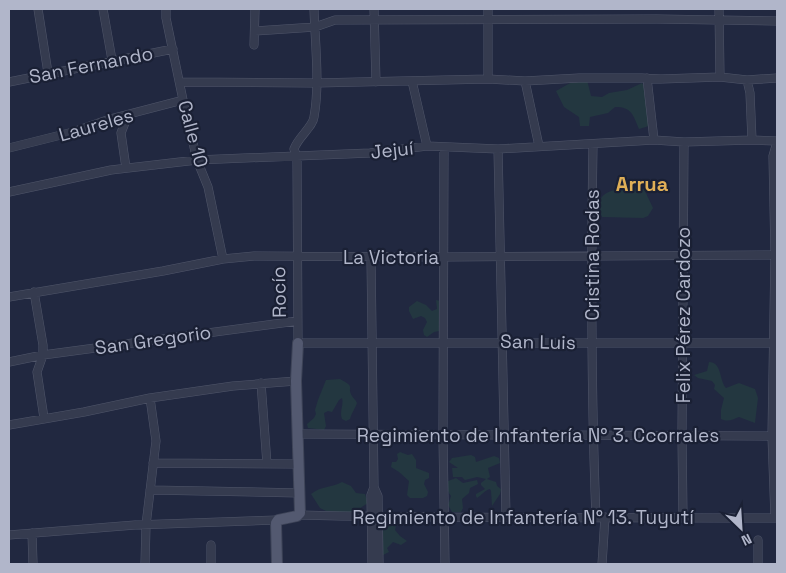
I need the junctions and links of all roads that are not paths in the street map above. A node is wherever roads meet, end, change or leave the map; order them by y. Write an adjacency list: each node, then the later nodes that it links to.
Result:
1 (38, 9): 18 (street)
2 (103, 9): 17 (street)
3 (166, 9): 16 (street, Calle 10)
4 (255, 9): 14 (street)
5 (314, 9): 13 (street, Rocío)
6 (374, 9): 11 (street)
7 (488, 9): 9 (street)
8 (719, 9): 10 (street)
9 (488, 20): 10 (street); 11 (street); 22 (street)
10 (719, 20): 12 (street); 19 (street)
11 (374, 21): 13 (street); 28 (street)
12 (777, 21)
13 (314, 28): 14 (street); 29 (street, Rocío)
14 (255, 30): 15 (street)
15 (254, 45)
16 (173, 49): 17 (street, San Fernando); 27 (street, Calle 10)
17 (112, 60): 18 (street, San Fernando)
18 (48, 73): 26 (street, San Fernando)
19 (720, 77): 20 (street); 23 (street)
20 (647, 78): 25 (street); 32 (street)
21 (777, 78): 23 (street)
22 (488, 79): 24 (street); 25 (street)
23 (747, 80): 33 (street)
24 (412, 81): 28 (street); 38 (street)
25 (526, 81): 39 (street)
26 (9, 82)
27 (180, 82): 29 (street); 30 (street, Calle 10)
28 (376, 82): 29 (street)
29 (316, 83): 44 (street, Rocío)
30 (183, 100): 31 (street, Laureles); 45 (street, Calle 10)
31 (128, 116): 40 (street, Laureles); 46 (street)
32 (654, 140): 36 (street, Jejuí); 37 (street, Jejuí)
33 (752, 140): 34 (street, Jejuí); 36 (street, Jejuí)
34 (765, 141): 35 (street, Jejuí); 43 (street)
35 (777, 141): 43 (street)
36 (684, 142): 52 (street, Felix Pérez Cardozo)
37 (593, 144): 39 (street, Jejuí); 48 (street, Cristina Rodas)
38 (427, 146): 41 (street, Jejuí); 44 (street, Jejuí)
39 (539, 146): 42 (street, Jejuí)
40 (9, 148)
41 (444, 148): 42 (street, Jejuí); 54 (street)
42 (498, 149): 51 (street)
43 (773, 156): 49 (street)
44 (297, 157): 45 (street, Jejuí); 50 (street, Rocío)
45 (197, 160): 46 (street, Jejuí); 55 (street, Calle 10)
46 (126, 168): 47 (street, Jejuí)
47 (9, 192)
48 (591, 255): 51 (street, La Victoria); 52 (street, La Victoria); 63 (street, Cristina Rodas)
49 (776, 255): 52 (street, La Victoria); 64 (street)
50 (296, 256): 53 (street, La Victoria); 55 (street, La Victoria); 58 (street, Rocío)
51 (501, 256): 54 (street, La Victoria); 60 (street)
52 (683, 256): 65 (street, Felix Pérez Cardozo)
53 (371, 257): 54 (street, La Victoria); 62 (street)
54 (443, 258): 59 (street)
55 (223, 259): 56 (street, La Victoria)
56 (34, 292): 57 (street, La Victoria); 66 (street)
57 (9, 297)
58 (297, 322): 61 (street, Rocío); 66 (street, San Gregorio)
59 (443, 342): 60 (street, San Luis); 62 (street, San Luis); 76 (street)
60 (502, 342): 63 (street, San Luis); 77 (street)
61 (298, 343): 62 (street, San Luis); 68 (main road, Rocío)
62 (372, 343): 74 (street)
63 (592, 343): 65 (street, San Luis); 78 (street, Cristina Rodas)
64 (776, 343): 65 (street, San Luis); 79 (street)
65 (682, 344): 75 (street, Felix Pérez Cardozo)
66 (43, 355): 67 (street, San Gregorio); 71 (street)
67 (9, 362)
68 (296, 381): 69 (street); 73 (main road, Rocío)
69 (261, 383): 70 (street); 81 (street)
70 (150, 398): 71 (street); 80 (street)
71 (44, 418): 72 (street)
72 (9, 425)
73 (299, 434): 74 (street, Regimiento de Infantería N° 3. Ccorrales); 82 (main road, Rocío)
74 (373, 435): 76 (street, Regimiento de Infantería N° 3. Ccorrales); 86 (street)
75 (682, 435): 78 (street, Regimiento de Infantería N° 3. Ccorrales); 79 (street, Regimiento de Infantería N° 3. Ccorrales); 91 (street, Felix Pérez Cardozo)
76 (442, 436): 77 (street, Regimiento de Infantería N° 3. Ccorrales); 90 (street)
77 (504, 436): 78 (street, Regimiento de Infantería N° 3. Ccorrales); 87 (street)
78 (593, 436): 88 (street, Cristina Rodas)
79 (775, 436): 92 (street)
80 (153, 463): 81 (street); 83 (street)
81 (267, 464): 82 (street)
82 (299, 464): 84 (main road, Rocío)
83 (150, 490): 84 (street); 94 (street)
84 (300, 493): 85 (main road, Rocío)
85 (299, 515): 86 (street, Regimiento de Infantería N° 13. Tuyutí); 93 (main road)
86 (375, 517): 90 (street, Regimiento de Infantería N° 13. Tuyutí); 103 (street); 104 (street)
87 (506, 517): 88 (street, Regimiento de Infantería N° 13. Tuyutí); 90 (street, Regimiento de Infantería N° 13. Tuyutí)
88 (596, 517): 89 (street, Regimiento de Infantería N° 13. Tuyutí)
89 (605, 517): 91 (street, Regimiento de Infantería N° 13. Tuyutí); 106 (street)
90 (444, 518): 105 (street)
91 (683, 518): 92 (street, Regimiento de Infantería N° 13. Tuyutí)
92 (776, 518)
93 (278, 520): 94 (street); 102 (main road)
94 (146, 525): 95 (street); 100 (street)
95 (32, 533): 96 (street); 99 (street)
96 (9, 535)
97 (758, 540): 107 (street)
98 (211, 545): 101 (street)
99 (33, 564)
100 (145, 564)
101 (211, 564)
102 (277, 564)
103 (372, 564)
104 (379, 564)
105 (444, 564)
106 (602, 564)
107 (758, 564)

